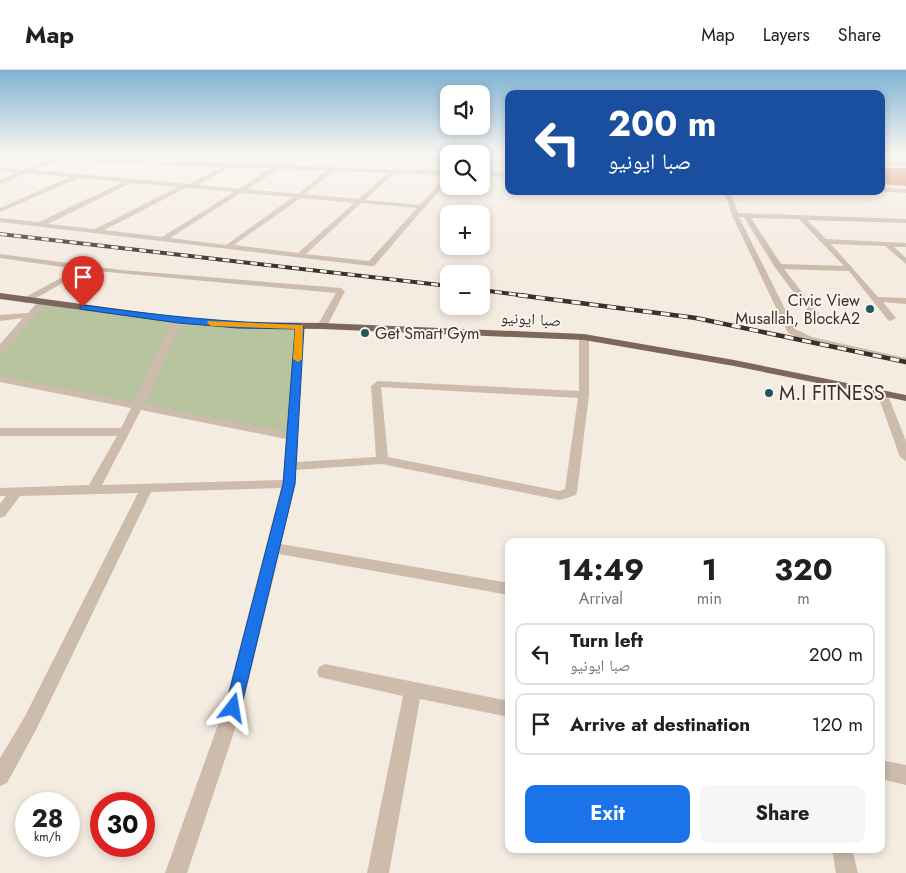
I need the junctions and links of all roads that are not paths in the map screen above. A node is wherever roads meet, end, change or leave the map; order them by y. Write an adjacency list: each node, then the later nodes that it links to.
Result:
1 (42, 191): 13 (street)
2 (108, 191): 19 (street)
3 (177, 191): 20 (street)
4 (239, 191): 21 (street)
5 (255, 191): 10 (street)
6 (304, 191): 10 (street)
7 (370, 191): 11 (street)
8 (436, 191): 12 (street)
9 (728, 195): 14 (street)
10 (298, 196): 11 (street); 25 (street)
11 (360, 201): 12 (street); 27 (street)
12 (424, 207): 27 (street)
13 (0, 210)
14 (735, 215): 15 (street); 46 (street)
15 (746, 215): 16 (street); 29 (street)
16 (801, 217): 18 (street); 22 (street)
17 (0, 220): 19 (street)
18 (906, 220)
19 (39, 225): 20 (street)
20 (97, 231): 21 (street)
21 (162, 240): 25 (street)
22 (823, 241): 23 (street); 31 (street)
23 (887, 244): 24 (street); 28 (street)
24 (906, 245)
25 (227, 247): 27 (street)
26 (0, 256): 30 (street)
27 (300, 256)
28 (906, 262)
29 (778, 266): 31 (street); 40 (street)
30 (85, 267): 34 (street); 42 (street)
31 (851, 269): 33 (street)
32 (0, 296): 34 (main road, صبا ایونیو)
33 (874, 299): 35 (street); 39 (street)
34 (27, 300): 36 (main road, صبا ایونیو)
35 (906, 301)
36 (45, 302): 37 (street); 41 (main road, صبا ایونیو)
37 (31, 315): 38 (street); 45 (street)
38 (0, 318)
39 (891, 318)
40 (818, 319)
41 (178, 320): 43 (main road, صبا ایونیو); 51 (street)
42 (322, 326): 43 (main road, صبا ایونیو); 44 (main road, صبا ایونیو)
43 (300, 327): 54 (street)
44 (584, 337): 48 (main road, صبا ایونیو); 49 (street)
45 (0, 350)
46 (906, 361)
47 (0, 379): 51 (street)
48 (882, 393): 50 (main road, صبا ایونیو); 55 (street)
49 (584, 396): 56 (street); 56 (street)
50 (906, 398)
51 (137, 406): 53 (street); 54 (street)
52 (0, 432): 53 (street)
53 (125, 432): 60 (street)
54 (293, 437): 57 (street)
55 (906, 457)
56 (382, 460): 57 (street)
57 (289, 468): 58 (street)
58 (289, 484): 59 (street); 64 (street)
59 (147, 487): 60 (street); 71 (street)
60 (93, 489): 61 (street)
61 (18, 491): 62 (street); 63 (street)
62 (0, 492)
63 (0, 513)
64 (273, 548): 65 (street); 73 (street)
65 (505, 588)
66 (325, 672): 67 (street)
67 (413, 690): 68 (street); 74 (street)
68 (505, 708)
69 (885, 770): 70 (street)
70 (906, 775)
71 (0, 776)
72 (843, 853): 75 (street)
73 (176, 873)
74 (378, 873)
75 (847, 873)

